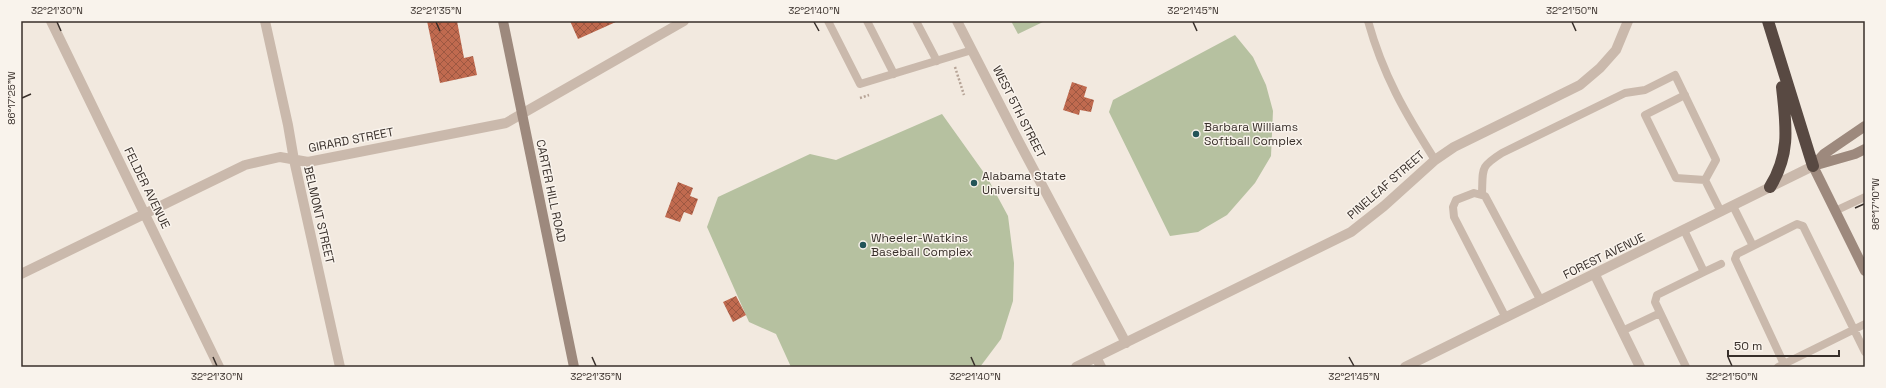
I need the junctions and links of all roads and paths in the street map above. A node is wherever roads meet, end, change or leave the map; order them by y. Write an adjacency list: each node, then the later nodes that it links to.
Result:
1 (51, 21): 34 (street, FELDER AVENUE)
2 (265, 21): 24 (street, BELMONT STREET)
3 (503, 21): 21 (main road, CARTER HILL ROAD)
4 (684, 21): 21 (street, GIRARD STREET)
5 (828, 21): 16 (lane)
6 (867, 21): 16 (lane)
7 (916, 21): 14 (lane)
8 (957, 21): 12 (street, WEST 5TH STREET)
9 (1368, 21): 25 (lane)
10 (1628, 21): 25 (street, PINELEAF STREET)
11 (1768, 21): 13 (highway)
12 (972, 50): 14 (lane); 48 (street, WEST 5TH STREET)
13 (1778, 56): 26 (highway); 28 (highway)
14 (937, 61): 16 (lane)
15 (947, 69): 18 (path)
16 (894, 74)
17 (874, 93): 20 (path)
18 (964, 95)
19 (1685, 95): 27 (lane); 27 (lane); 29 (lane)
20 (860, 98)
21 (521, 114): 24 (street, GIRARD STREET); 55 (main road, CARTER HILL ROAD)
22 (1865, 126): 26 (main road, FOREST AVENUE)
23 (1865, 149): 26 (main road, FOREST AVENUE)
24 (294, 160): 34 (street, GIRARD STREET); 54 (street, BELMONT STREET)
25 (1434, 160): 48 (street, PINELEAF STREET)
26 (1813, 166): 28 (street, FOREST AVENUE); 32 (main road)
27 (1705, 180): 33 (lane)
28 (1770, 187): 31 (street, FOREST AVENUE)
29 (1482, 193): 42 (lane); 44 (lane)
30 (1865, 196): 32 (lane)
31 (1733, 206): 33 (street, FOREST AVENUE); 36 (lane)
32 (1835, 211): 38 (main road)
33 (1721, 212): 35 (street, FOREST AVENUE)
34 (144, 213): 40 (street, GIRARD STREET); 53 (street, FELDER AVENUE)
35 (1684, 230): 39 (lane); 41 (street, FOREST AVENUE)
36 (1753, 246): 46 (lane); 52 (lane)
37 (1721, 264): 39 (lane)
38 (1865, 271)
39 (1704, 272): 43 (lane)
40 (21, 274)
41 (1595, 275): 42 (street, FOREST AVENUE); 47 (street)
42 (1541, 301): 44 (street, FOREST AVENUE)
43 (1660, 313): 47 (lane); 60 (lane)
44 (1506, 318): 58 (street, FOREST AVENUE)
45 (1865, 324): 46 (lane)
46 (1854, 330): 49 (lane); 51 (lane)
47 (1622, 331): 59 (street)
48 (1126, 342): 50 (street, PINELEAF STREET)
49 (1865, 352)
50 (1096, 357): 56 (street, PINELEAF STREET); 57 (street)
51 (1794, 359): 52 (lane); 61 (lane)
52 (1781, 365)
53 (219, 367)
54 (340, 367)
55 (574, 367)
56 (1076, 367)
57 (1101, 367)
58 (1405, 367)
59 (1640, 367)
60 (1686, 367)
61 (1798, 367)

